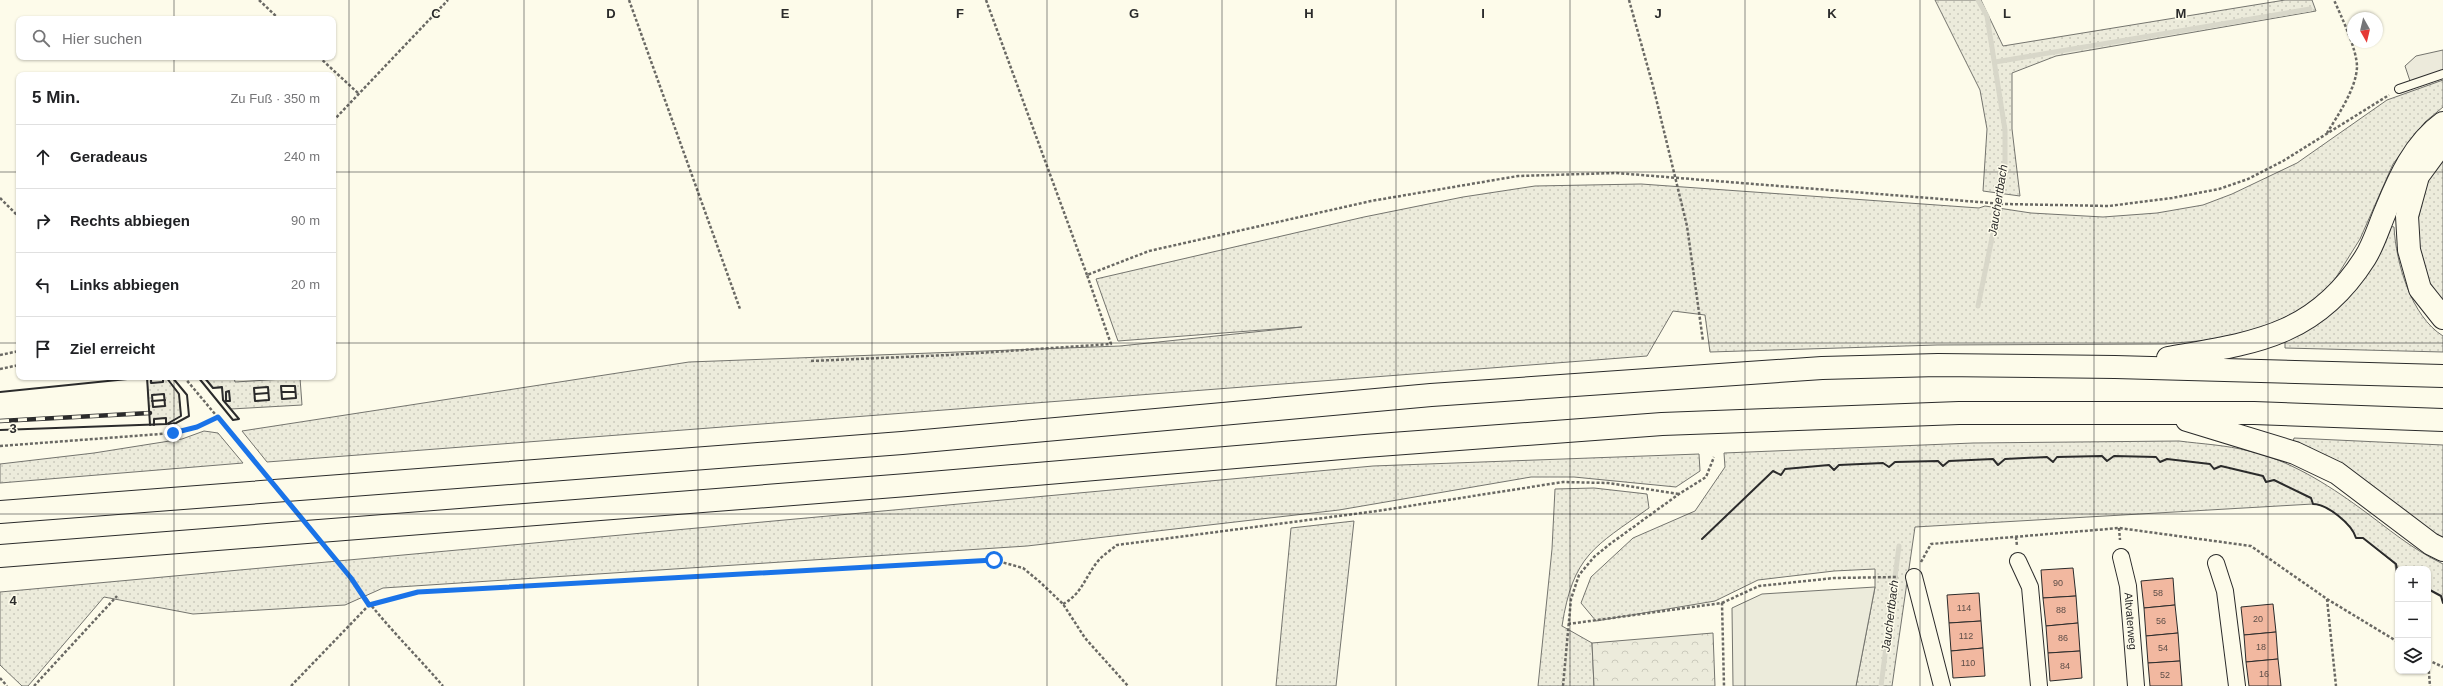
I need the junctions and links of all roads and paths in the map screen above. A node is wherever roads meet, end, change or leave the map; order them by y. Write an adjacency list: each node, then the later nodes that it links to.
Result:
1 (259, 0): 7 (path)
2 (448, 0): 13 (path)
3 (629, 0): 22 (path)
4 (986, 0): 21 (path)
5 (1629, 0): 18 (path)
6 (2334, 0): 16 (path)
7 (276, 16)
8 (322, 60): 9 (path)
9 (335, 72)
10 (336, 73): 13 (path)
11 (2443, 74): 12 (lane)
12 (2399, 89): 16 (path)
13 (359, 94): 14 (path)
14 (336, 118)
15 (2443, 123): 29 (highway)
16 (2326, 135): 18 (path)
17 (2443, 142): 23 (highway)
18 (1675, 178): 21 (path); 24 (path)
19 (0, 198): 20 (path)
20 (16, 214)
21 (1087, 275): 27 (path)
22 (740, 309)
23 (2443, 318)
24 (1703, 341)
25 (16, 352): 26 (path)
26 (0, 355)
27 (811, 361)
28 (16, 366): 30 (path)
29 (2115, 367): 31 (highway); 39 (highway)
30 (0, 369)
31 (2443, 376)
32 (187, 380): 34 (path)
33 (2161, 412): 35 (highway); 40 (highway); 41 (highway)
34 (218, 417): 36 (path); 50 (path, bridge)
35 (2443, 420)
36 (0, 446)
37 (1714, 456): 38 (path)
38 (1678, 494): 49 (path); 51 (path)
39 (0, 512)
40 (2443, 550)
41 (0, 556)
42 (2121, 557): 66 (street, Altvaterweg)
43 (2018, 561): 65 (street)
44 (2216, 563): 67 (street)
45 (1914, 577): 47 (path); 48 (path); 64 (street)
46 (117, 596): 58 (path)
47 (2327, 599): 52 (path); 68 (path)
48 (1722, 603): 51 (path); 63 (path)
49 (1063, 604): 50 (path); 61 (path)
50 (369, 605): 59 (path); 60 (path)
51 (1568, 624): 62 (path)
52 (2395, 640)
53 (2431, 661): 54 (path)
54 (2443, 667)
55 (2429, 674): 69 (path)
56 (0, 678): 57 (path)
57 (7, 686)
58 (34, 686)
59 (291, 686)
60 (443, 686)
61 (1128, 686)
62 (1563, 686)
63 (1724, 686)
64 (1942, 686)
65 (2039, 686)
66 (2136, 686)
67 (2236, 686)
68 (2336, 686)
69 (2430, 686)

